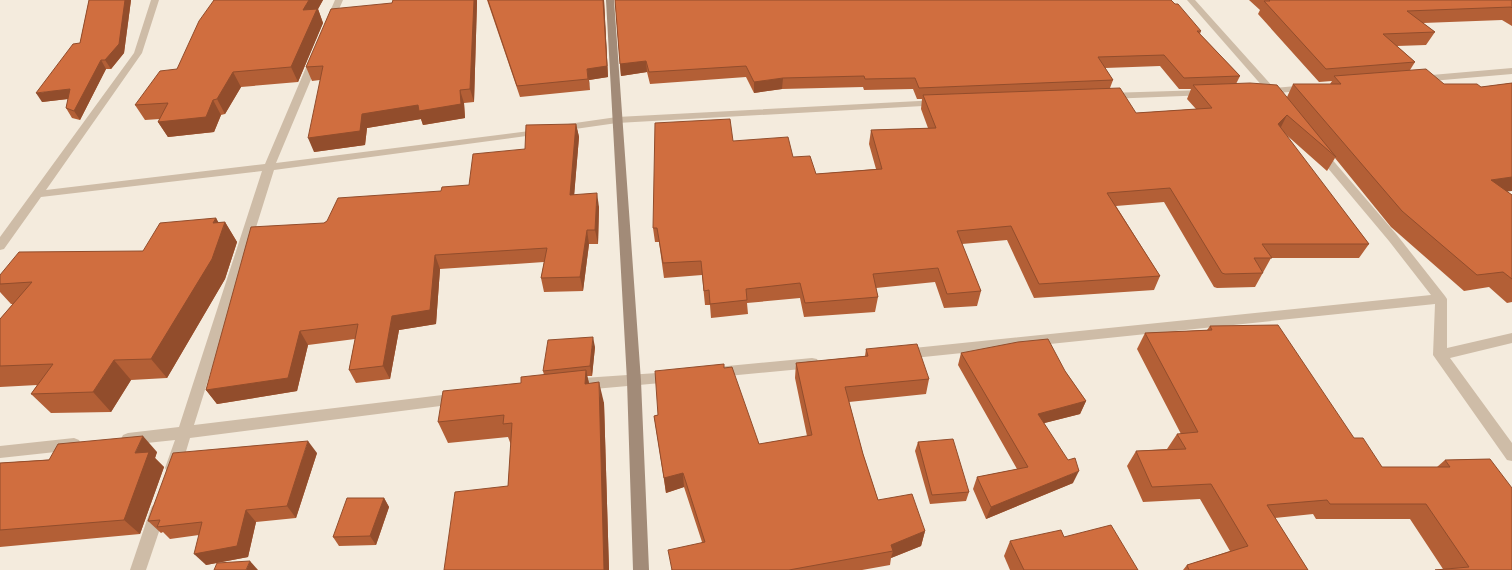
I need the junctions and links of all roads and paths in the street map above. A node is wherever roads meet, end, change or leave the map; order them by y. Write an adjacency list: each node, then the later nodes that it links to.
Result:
1 (156, 0): 17 (street)
2 (339, 0): 16 (street)
3 (610, 0): 14 (street)
4 (1191, 0): 9 (street)
5 (1512, 71): 6 (street)
6 (1406, 80)
7 (1320, 87): 9 (street)
8 (1252, 91): 9 (street)
9 (1272, 91): 13 (street)
10 (1213, 93): 11 (street)
11 (1096, 97)
12 (950, 103): 14 (street)
13 (1284, 106)
14 (617, 120): 16 (street); 26 (street)
15 (1314, 146): 19 (street)
16 (268, 167): 17 (street); 29 (street)
17 (38, 194): 18 (street)
18 (0, 246)
19 (1441, 299): 21 (street); 22 (street)
20 (1512, 338): 22 (street)
21 (890, 355)
22 (1440, 356): 33 (street)
23 (831, 361): 24 (street)
24 (703, 374)
25 (683, 376): 26 (street)
26 (634, 381): 27 (street); 37 (street)
27 (566, 386)
28 (468, 398): 29 (street)
29 (185, 433): 30 (street); 34 (street)
30 (117, 440)
31 (88, 443): 32 (street)
32 (0, 452)
33 (1512, 455)
34 (169, 478)
35 (163, 497): 36 (street)
36 (138, 570)
37 (641, 570)

